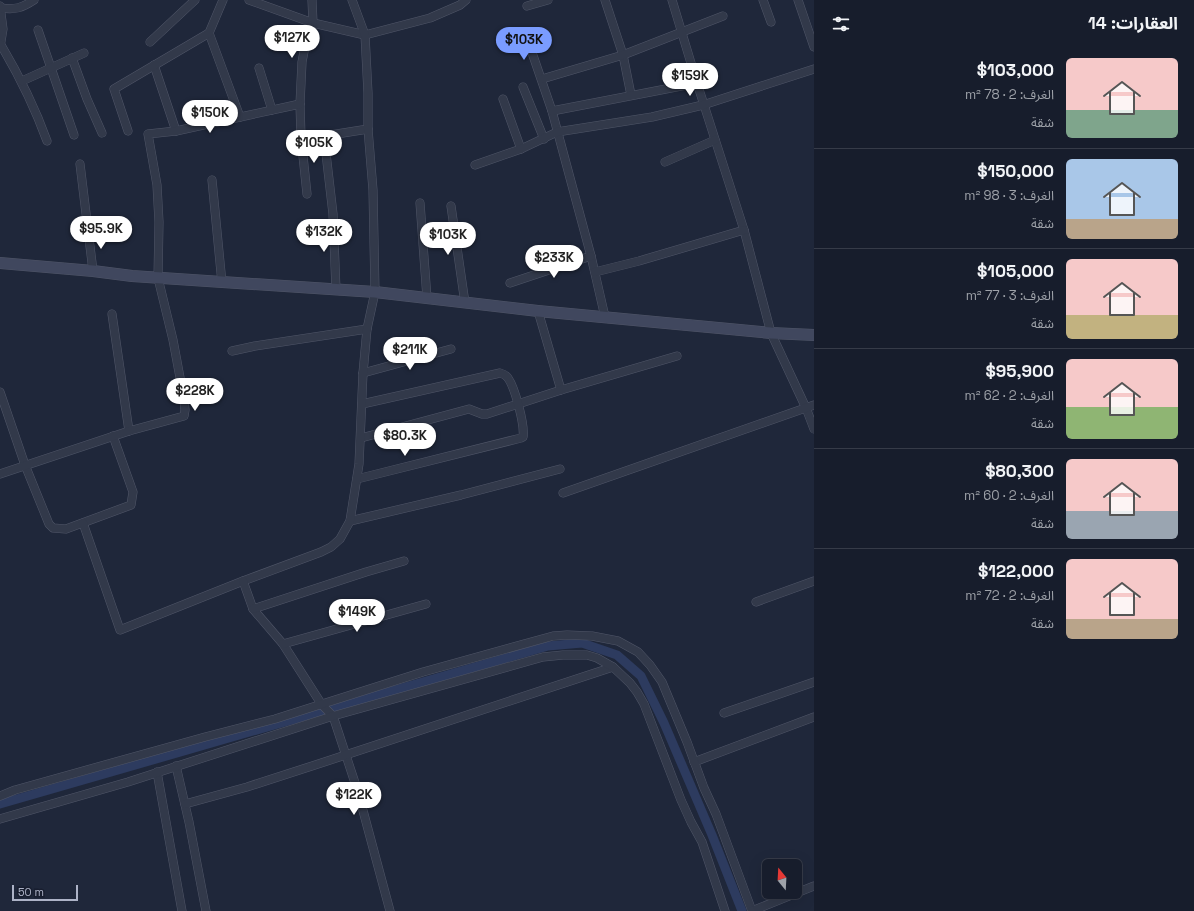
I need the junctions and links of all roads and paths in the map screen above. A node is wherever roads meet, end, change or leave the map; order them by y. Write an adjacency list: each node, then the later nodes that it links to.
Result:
1 (34, 0): 14 (street)
2 (195, 0): 23 (street)
3 (222, 0): 20 (street)
4 (249, 0): 17 (street)
5 (312, 0): 17 (street)
6 (352, 0): 21 (street)
7 (466, 0): 21 (street)
8 (548, 0): 13 (street)
9 (605, 0): 27 (street)
10 (672, 0): 19 (street)
11 (763, 0): 16 (street)
12 (798, 0): 25 (street)
13 (527, 6)
14 (1, 7): 24 (street)
15 (723, 16): 19 (street)
16 (771, 22)
17 (313, 23): 21 (street); 39 (street)
18 (38, 30): 30 (street)
19 (682, 32): 27 (street); 35 (street)
20 (209, 33): 29 (street); 43 (street)
21 (365, 35): 44 (street)
22 (526, 35): 33 (street)
23 (150, 42)
24 (0, 46): 34 (street)
25 (814, 47)
26 (84, 53): 28 (street)
27 (623, 55): 33 (street); 37 (street)
28 (72, 58): 30 (street); 48 (street)
29 (154, 66): 45 (street); 46 (street)
30 (50, 68): 34 (street); 49 (street)
31 (259, 68): 41 (street)
32 (814, 70): 40 (street)
33 (542, 79): 42 (street)
34 (22, 81): 53 (street)
35 (697, 83): 37 (street); 40 (street)
36 (523, 87): 52 (street)
37 (631, 95): 42 (street)
38 (503, 99): 55 (street)
39 (300, 104): 41 (street); 51 (street)
40 (703, 105): 47 (street); 54 (street)
41 (272, 110): 43 (street)
42 (552, 111): 47 (street)
43 (240, 118): 46 (street)
44 (368, 129): 50 (street); 72 (street)
45 (128, 131)
46 (176, 131): 68 (street)
47 (557, 132): 52 (street); 64 (street)
48 (102, 133)
49 (74, 135)
50 (324, 136): 51 (street); 71 (street)
51 (302, 137): 60 (street)
52 (544, 139): 55 (street)
53 (47, 140)
54 (715, 140): 56 (street); 63 (street)
55 (521, 149): 58 (street)
56 (665, 162)
57 (80, 164): 66 (street)
58 (475, 165)
59 (212, 180): 69 (street)
60 (307, 194)
61 (420, 203): 73 (street)
62 (451, 206): 74 (street)
63 (744, 230): 67 (street); 79 (street)
64 (591, 256): 67 (street); 70 (street)
65 (0, 263): 66 (street)
66 (93, 271): 68 (street)
67 (595, 272): 77 (street)
68 (158, 278): 69 (street); 91 (street)
69 (222, 283): 71 (street)
70 (510, 283)
71 (336, 290): 72 (street)
72 (375, 292): 73 (street); 78 (street)
73 (427, 298): 74 (street)
74 (465, 303): 75 (street)
75 (538, 311): 77 (street); 85 (street)
76 (112, 314): 91 (street)
77 (605, 317): 79 (street)
78 (367, 329): 82 (street); 84 (street)
79 (771, 333): 80 (street); 89 (street)
80 (814, 335)
81 (451, 349): 84 (street)
82 (232, 351)
83 (677, 356): 85 (street)
84 (363, 373): 87 (street)
85 (561, 390): 88 (street)
86 (0, 392): 94 (street)
87 (362, 404): 88 (street); 93 (street)
88 (518, 404): 93 (street); 97 (street)
89 (810, 406): 90 (street); 98 (street)
90 (814, 429)
91 (129, 431): 92 (street)
92 (113, 436): 94 (street); 100 (street)
93 (360, 438): 97 (street)
94 (25, 465): 96 (street); 100 (street)
95 (560, 469): 99 (street)
96 (0, 474)
97 (357, 479): 99 (street)
98 (563, 493)
99 (350, 521): 102 (street)
100 (83, 523): 102 (street)
101 (404, 561): 106 (street)
102 (243, 581): 106 (street)
103 (814, 581): 104 (street)
104 (756, 602)
105 (426, 604): 107 (street)
106 (253, 608): 107 (street)
107 (282, 644): 110 (street)
108 (613, 667): 112 (street); 114 (street); 125 (street)
109 (814, 682): 111 (street)
110 (322, 705): 112 (street); 115 (street); 118 (street)
111 (724, 714)
112 (333, 716): 114 (street); 116 (street)
113 (814, 717): 115 (street)
114 (346, 754): 119 (street); 124 (street)
115 (694, 762): 126 (street)
116 (176, 766): 117 (street); 119 (street)
117 (157, 772): 120 (street); 122 (street)
118 (0, 796)
119 (185, 804): 123 (street)
120 (0, 819)
121 (814, 886): 126 (street)
122 (182, 911)
123 (206, 911)
124 (390, 911)
125 (725, 911)
126 (752, 911)

